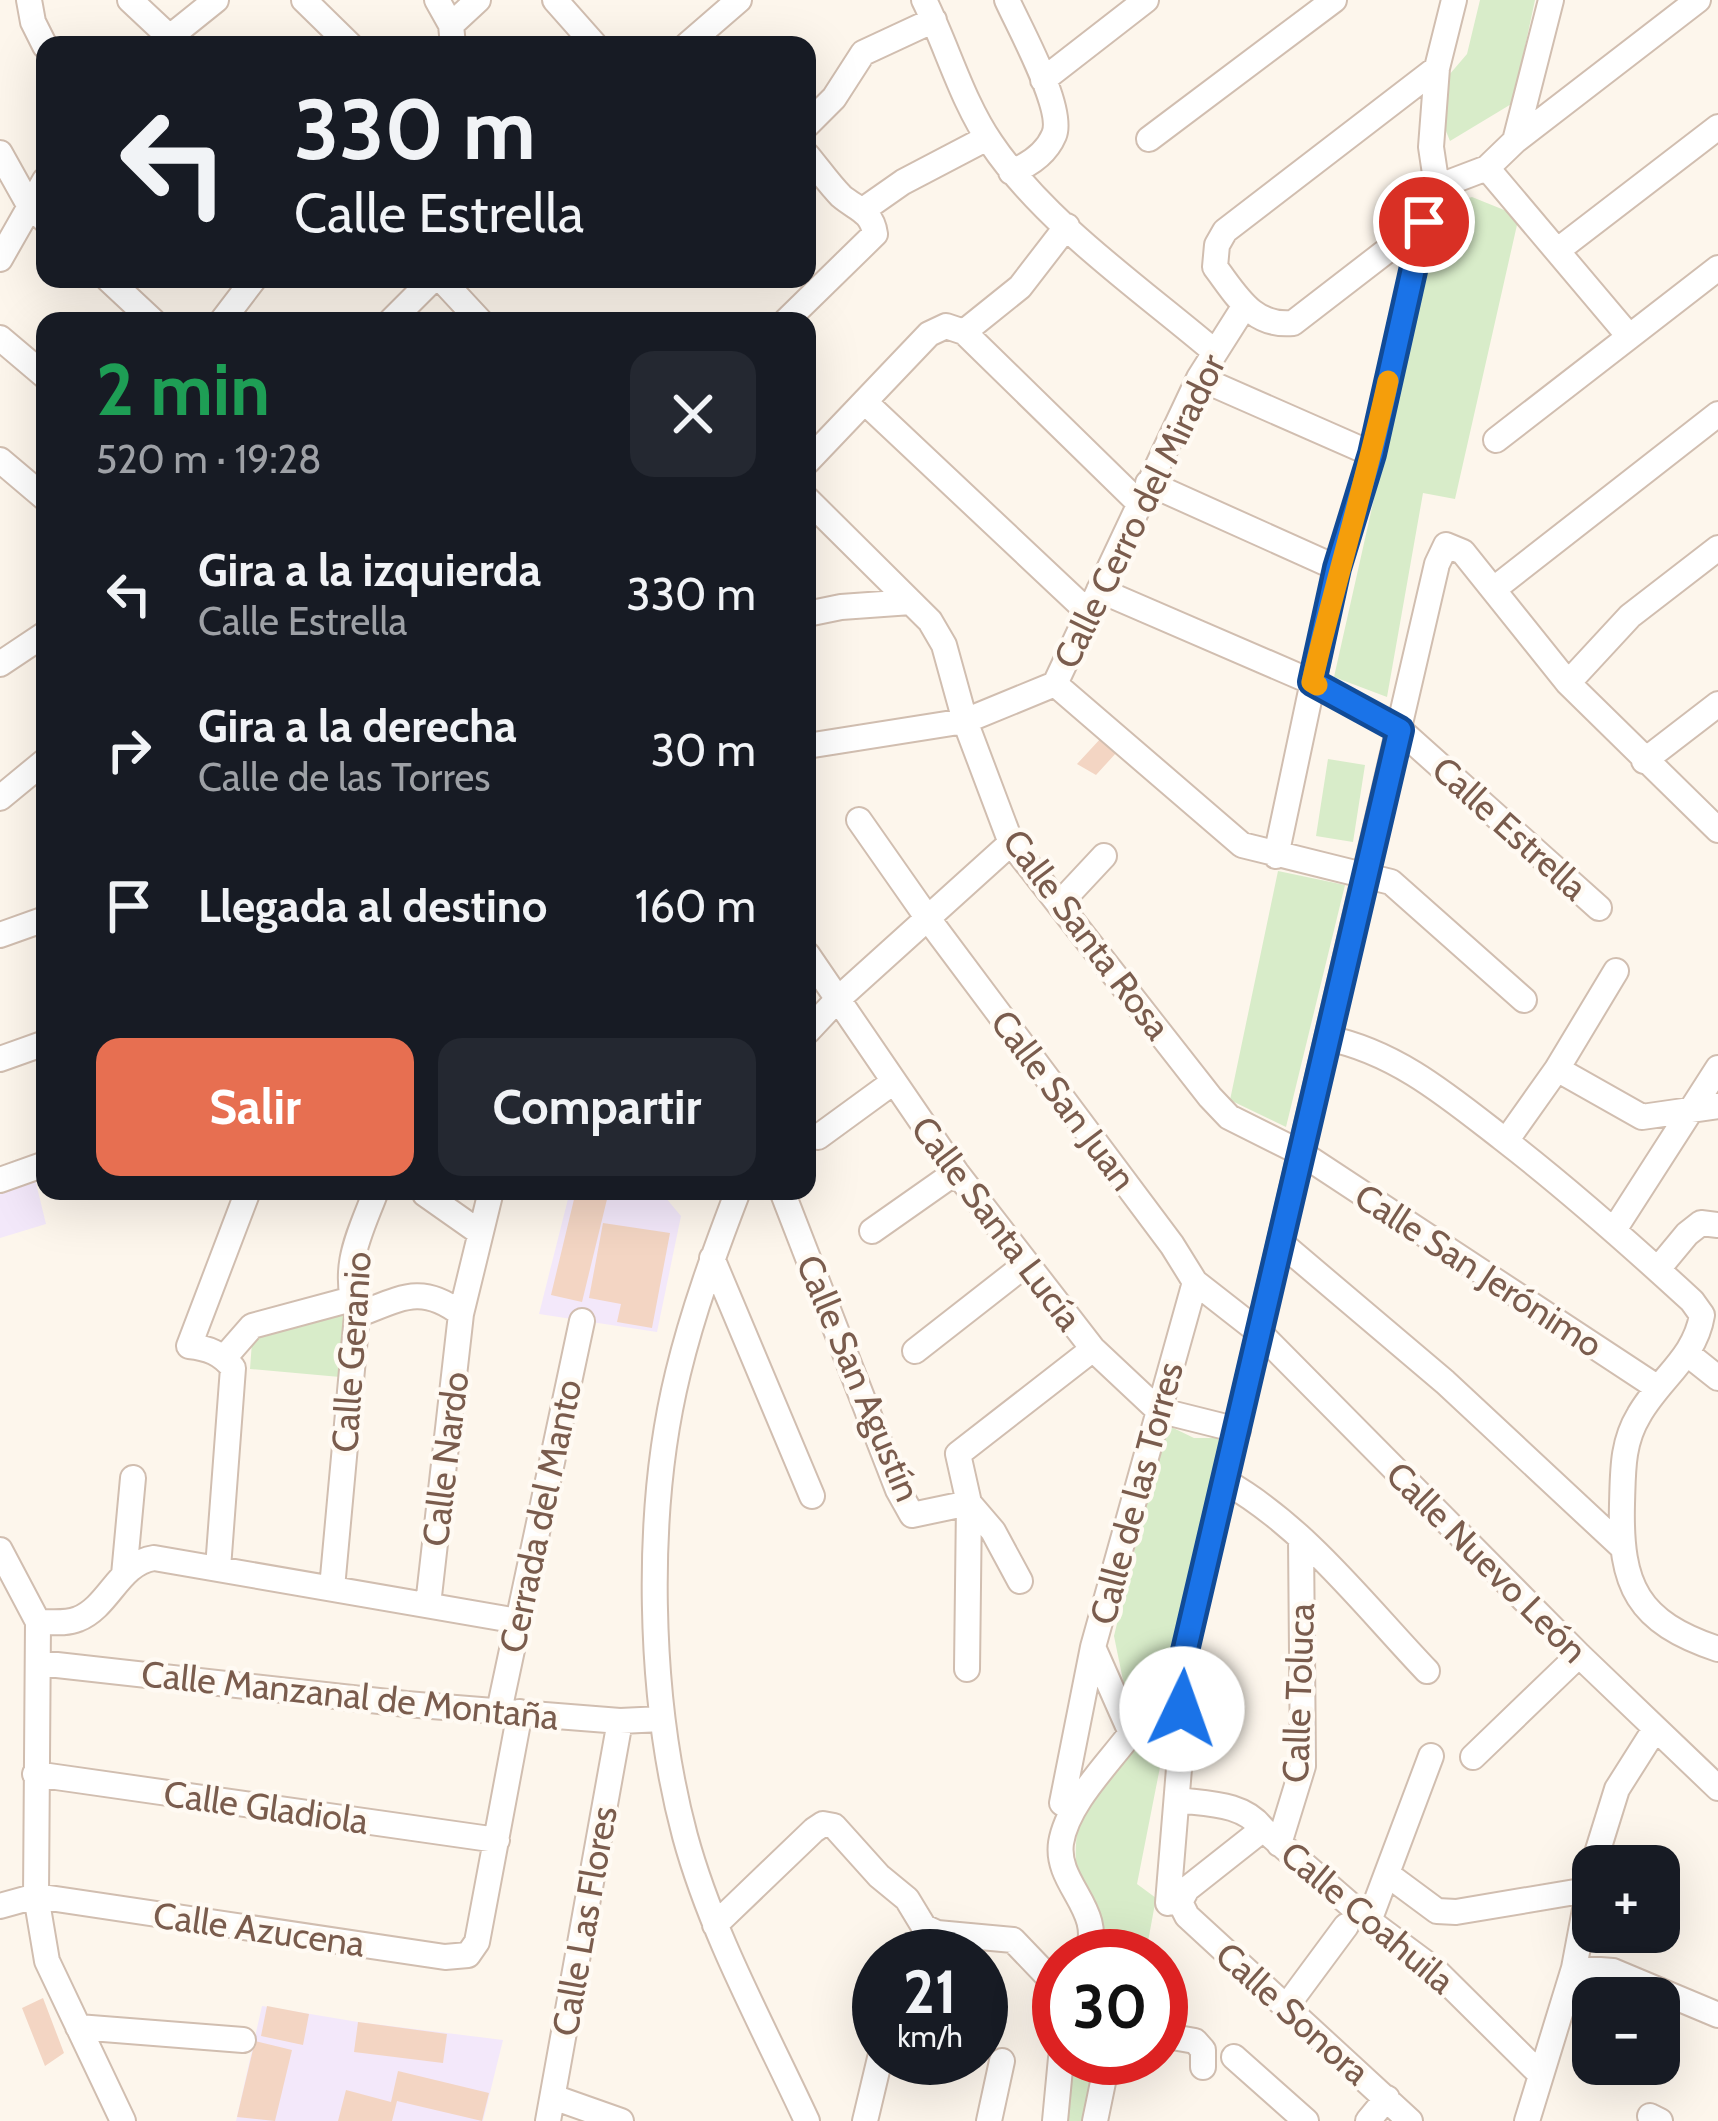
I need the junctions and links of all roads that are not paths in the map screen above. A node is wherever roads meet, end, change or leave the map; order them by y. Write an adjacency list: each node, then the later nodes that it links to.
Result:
1 (29, 0): 17 (street)
2 (130, 0): 18 (street)
3 (216, 0): 19 (street)
4 (304, 0): 20 (street)
5 (437, 0): 16 (street)
6 (478, 0): 16 (street)
7 (555, 0): 21 (street)
8 (739, 0): 22 (street)
9 (1007, 0): 24 (street)
10 (1146, 0): 24 (street)
11 (1334, 0): 28 (street)
12 (1454, 0): 23 (street)
13 (1551, 0): 29 (street)
14 (1698, 0): 29 (street)
15 (929, 10): 25 (street); 27 (street)
16 (452, 35)
17 (40, 36)
18 (163, 36)
19 (176, 36)
20 (341, 36)
21 (587, 36)
22 (697, 36)
23 (1437, 68): 34 (street); 47 (street)
24 (1043, 80): 33 (street)
25 (816, 116)
26 (1718, 127): 40 (street)
27 (987, 138): 33 (street); 35 (street)
28 (1149, 139)
29 (1515, 141): 32 (street)
30 (0, 153): 36 (street)
31 (816, 165): 35 (street)
32 (1486, 168): 34 (street); 40 (street)
33 (1011, 172): 39 (street)
34 (1437, 187): 38 (street)
35 (863, 209): 52 (street)
36 (36, 210)
37 (36, 213): 41 (street)
38 (1424, 222): 47 (street, Calle Cerro del Mirador); 63 (street)
39 (1067, 226): 53 (street); 56 (street)
40 (1558, 250): 54 (street)
41 (0, 259)
42 (1718, 268): 54 (street)
43 (118, 288): 48 (street)
44 (247, 288): 49 (street)
45 (427, 288): 50 (street)
46 (446, 288): 51 (street)
47 (1244, 307): 56 (street, Calle Cerro del Mirador)
48 (143, 312)
49 (229, 312)
50 (401, 312)
51 (471, 312)
52 (795, 312)
53 (964, 332): 59 (street); 66 (street)
54 (1628, 335): 61 (street)
55 (0, 338): 57 (street)
56 (1215, 352): 58 (street, Calle Cerro del Mirador)
57 (36, 368)
58 (1199, 378): 63 (street); 66 (street, Calle Cerro del Mirador)
59 (867, 404): 62 (street); 71 (street, Calle Estrella)
60 (1718, 414): 70 (street)
61 (1496, 440)
62 (816, 453)
63 (1372, 454): 69 (street)
64 (0, 460): 65 (street)
65 (36, 490)
66 (1143, 493): 69 (street); 71 (street, Calle Cerro del Mirador)
67 (816, 508): 72 (street, Calle Santa Rosa)
68 (1718, 548): 77 (street)
69 (1337, 568): 76 (street)
70 (1494, 589): 77 (street); 81 (street)
71 (1093, 600): 76 (street, Calle Estrella); 78 (street, Calle Cerro del Mirador)
72 (911, 602): 73 (street); 80 (street, Calle Santa Rosa)
73 (816, 612)
74 (36, 640): 75 (street)
75 (0, 664)
76 (1312, 682): 81 (street, Calle Estrella); 91 (street)
77 (1568, 683): 83 (street)
78 (1055, 684): 80 (street, Calle Cerro del Mirador); 91 (street)
79 (1718, 704): 83 (street)
80 (965, 721): 82 (street, Calle Cerro del Mirador); 89 (street, Calle Santa Rosa)
81 (1400, 730): 92 (street); 94 (street, Calle Estrella)
82 (816, 745)
83 (1644, 761): 88 (street)
84 (36, 769): 86 (street)
85 (36, 790): 86 (street)
86 (0, 800)
87 (859, 820): 95 (street)
88 (1718, 830)
89 (1011, 843): 93 (street, Calle Santa Rosa); 95 (street)
90 (1104, 856): 93 (street)
91 (1276, 856): 92 (street)
92 (1367, 879): 101 (street); 103 (street)
93 (1061, 902): 113 (street, Calle Santa Rosa)
94 (1599, 908)
95 (929, 920): 100 (street); 131 (street, Calle San Juan)
96 (36, 922): 97 (street)
97 (0, 935)
98 (816, 968): 100 (street, Calle Santa Lucía)
99 (1616, 971): 106 (street)
100 (837, 1000): 102 (street); 108 (street, Calle Santa Lucía)
101 (1524, 1000)
102 (816, 1022)
103 (1327, 1038): 112 (street); 113 (street)
104 (36, 1045): 105 (street)
105 (0, 1058)
106 (1557, 1069): 110 (street); 112 (street)
107 (1718, 1069): 110 (street)
108 (892, 1083): 111 (street); 115 (street, Calle Santa Lucía)
109 (1718, 1106): 110 (street)
110 (1690, 1110): 124 (street)
111 (818, 1137)
112 (1506, 1141): 124 (street)
113 (1301, 1153): 127 (street); 141 (street, Calle San Jerónimo)
114 (36, 1167): 116 (street)
115 (956, 1172): 126 (street); 129 (street, Calle Santa Lucía)
116 (0, 1180)
117 (245, 1200): 139 (street)
118 (373, 1200): 132 (street, Calle Geranio)
119 (432, 1200): 125 (street)
120 (488, 1200): 125 (street, Calle Nardo)
121 (735, 1200): 128 (street)
122 (785, 1200): 147 (street, Calle San Agustín)
123 (1714, 1224): 130 (street)
124 (1614, 1230): 130 (street)
125 (479, 1232): 133 (street, Calle Nardo)
126 (872, 1232)
127 (1281, 1243): 135 (street); 149 (street)
128 (712, 1258): 146 (street); 166 (street)
129 (1025, 1265): 136 (street, Calle Santa Lucía); 137 (street)
130 (1658, 1270): 138 (street)
131 (1195, 1282): 135 (street, Calle San Juan); 142 (street, Calle de las Torres)
132 (354, 1307): 133 (street); 139 (street); 154 (street, Calle Geranio)
133 (461, 1314): 155 (street, Calle Nardo)
134 (582, 1321): 156 (street, Cerrada del Manto)
135 (1259, 1332): 143 (street); 161 (street, Calle Nuevo León)
136 (1093, 1349): 142 (street, Calle Santa Lucía); 147 (street, Calle San Agustín)
137 (915, 1351)
138 (1689, 1354): 140 (street); 141 (street)
139 (224, 1358): 151 (street)
140 (1718, 1378)
141 (1658, 1388): 149 (street)
142 (1158, 1410): 143 (street, Calle Santa Lucía); 158 (street, Calle de las Torres)
143 (1238, 1430): 145 (street)
144 (134, 1478): 152 (street)
145 (1226, 1481): 148 (street); 160 (street)
146 (812, 1496)
147 (969, 1503): 153 (street); 163 (street)
148 (1301, 1540): 164 (street); 176 (street, Calle Toluca)
149 (1621, 1546): 159 (street)
150 (0, 1550): 157 (street)
151 (218, 1568): 152 (street); 154 (street)
152 (124, 1575): 157 (street)
153 (1020, 1581)
154 (332, 1588): 155 (street)
155 (428, 1605): 156 (street)
156 (518, 1621): 165 (street, Cerrada del Manto)
157 (38, 1622): 162 (street)
158 (1093, 1647): 169 (street, Calle de las Torres); 175 (street)
159 (1718, 1649)
160 (1184, 1655): 169 (street); 174 (street)
161 (1579, 1655): 168 (street, Calle Nuevo León); 171 (street)
162 (39, 1663): 165 (street, Calle Manzanal de Montaña); 172 (street)
163 (967, 1669)
164 (1427, 1671)
165 (510, 1711): 167 (street, Calle Manzanal de Montaña); 177 (street, Cerrada del Manto)
166 (662, 1719): 167 (street, Calle Manzanal de Montaña); 185 (street)
167 (620, 1721): 204 (street, Calle Las Flores)
168 (1655, 1729): 173 (street, Calle Nuevo León); 178 (street)
169 (1131, 1733): 186 (street)
170 (1431, 1756): 179 (street)
171 (1472, 1757)
172 (35, 1774): 177 (street, Calle Gladiola); 181 (street)
173 (1718, 1788)
174 (1178, 1800): 176 (street, Calle Coahuila); 182 (street)
175 (1062, 1803)
176 (1271, 1837): 182 (street, Calle Toluca); 184 (street, Calle Coahuila)
177 (497, 1840): 187 (street, Cerrada del Manto)
178 (1600, 1845)
179 (1387, 1874): 180 (street); 184 (street)
180 (1572, 1879)
181 (36, 1896): 183 (street); 187 (street, Calle Azucena); 193 (street)
182 (1174, 1903): 191 (street, Calle Sonora)
183 (0, 1906)
184 (1357, 1923): 191 (street); 198 (street, Calle Coahuila)
185 (715, 1925): 189 (street); 207 (street)
186 (1089, 1929)
187 (477, 1942)
188 (1577, 1953): 190 (street)
189 (1032, 1960)
190 (1574, 1968): 192 (street); 198 (street)
191 (1286, 2007): 203 (street, Calle Sonora)
192 (1718, 2015)
193 (77, 2026): 194 (street); 205 (street)
194 (243, 2039)
195 (1188, 2040): 197 (street)
196 (1234, 2057): 212 (street)
197 (1203, 2067)
198 (1539, 2073): 215 (street)
199 (874, 2085): 208 (street)
200 (997, 2085): 209 (street)
201 (1058, 2085): 210 (street)
202 (1102, 2085): 211 (street)
203 (1388, 2098): 213 (street); 214 (street, Calle Sonora)
204 (550, 2109): 206 (street)
205 (123, 2121)
206 (621, 2121)
207 (807, 2121)
208 (865, 2121)
209 (989, 2121)
210 (1055, 2121)
211 (1095, 2121)
212 (1306, 2121)
213 (1368, 2121)
214 (1410, 2121)
215 (1528, 2121)

